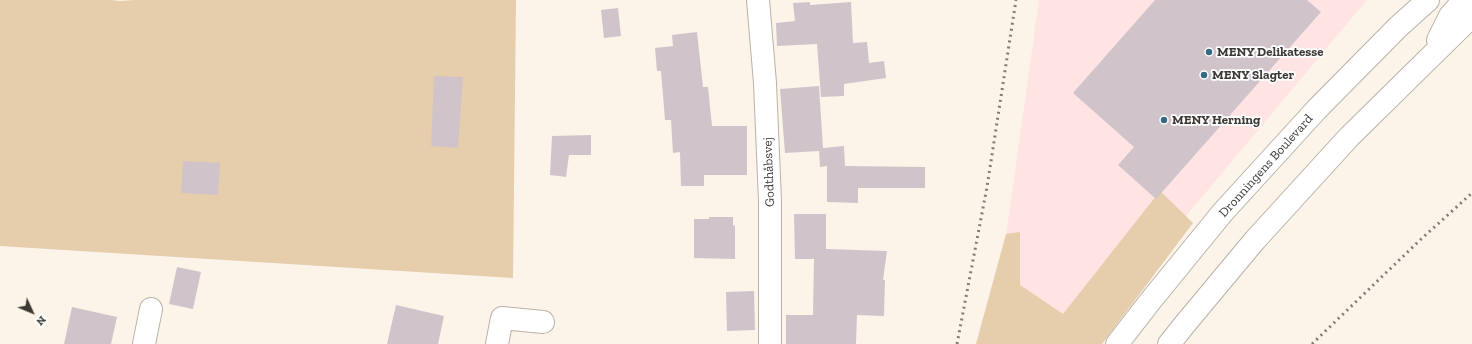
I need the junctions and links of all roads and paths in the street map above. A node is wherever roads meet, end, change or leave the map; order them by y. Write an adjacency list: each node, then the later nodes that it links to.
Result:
1 (758, 0): 10 (main road, Godthåbsvej)
2 (1428, 0): 11 (main road, Dronningens Boulevard)
3 (1464, 0): 5 (main road)
4 (1472, 16): 5 (main road)
5 (1429, 57): 12 (main road)
6 (151, 309): 8 (main road)
7 (543, 322): 9 (main road)
8 (144, 344)
9 (497, 344)
10 (770, 344)
11 (1118, 344)
12 (1169, 344)

